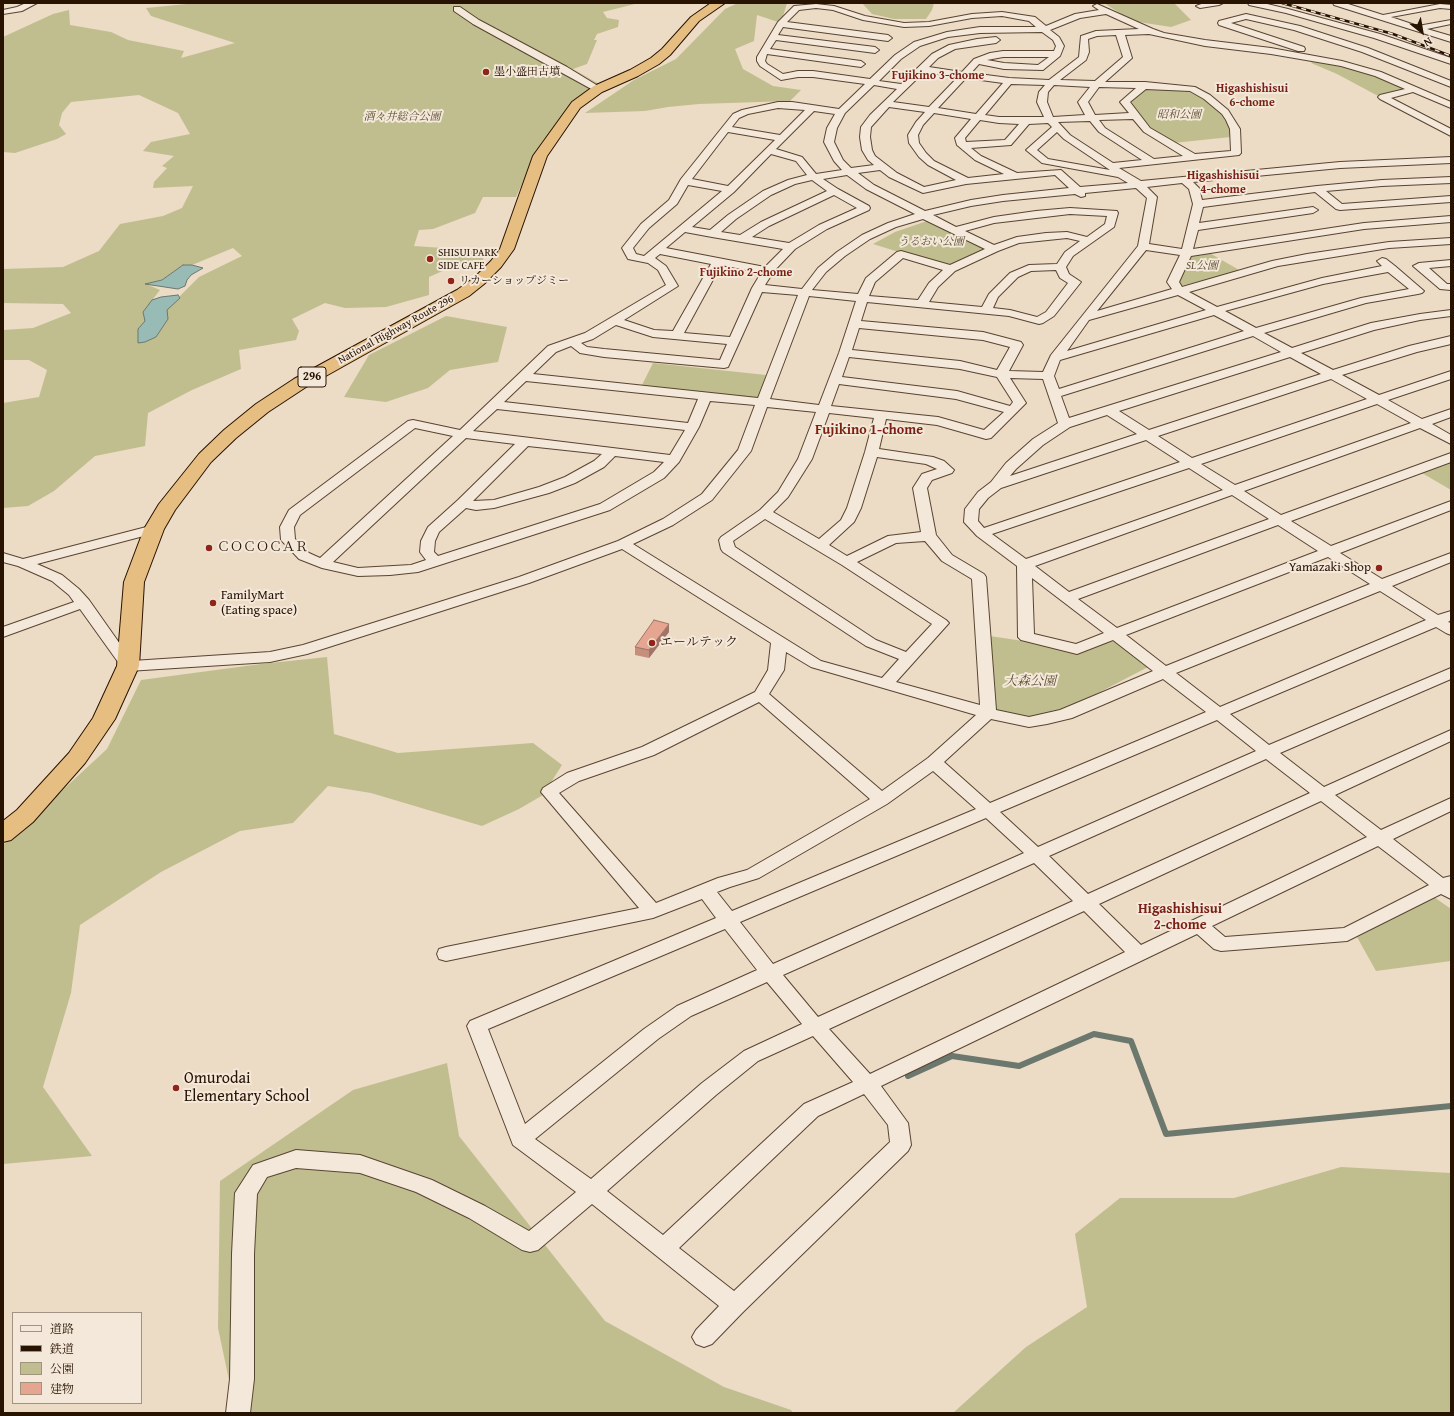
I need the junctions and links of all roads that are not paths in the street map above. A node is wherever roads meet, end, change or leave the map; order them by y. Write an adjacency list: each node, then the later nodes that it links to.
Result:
1 (33, 3): 12 (street)
2 (720, 3): 49 (highway, National Highway Route 296 / 296)
3 (1092, 3): 11 (street)
4 (1219, 3): 8 (street)
5 (1252, 3): 14 (street)
6 (1360, 3): 7 (street)
7 (1341, 4): 13 (street)
8 (1200, 6)
9 (1451, 7): 13 (street)
10 (457, 8): 49 (street)
11 (1107, 11): 20 (street); 21 (street)
12 (3, 12)
13 (1382, 17): 19 (street)
14 (1323, 20): 18 (street); 34 (street)
15 (1451, 22): 19 (street)
16 (781, 24): 17 (street); 23 (street); 24 (street)
17 (904, 25): 20 (street); 24 (street)
18 (1297, 28): 32 (street); 38 (street)
19 (1418, 28): 25 (street)
20 (1044, 29): 26 (street); 44 (street)
21 (1150, 31): 22 (street); 32 (street)
22 (1120, 32): 43 (street); 45 (street)
23 (773, 37): 29 (street); 30 (street)
24 (888, 38): 29 (street)
25 (1451, 38)
26 (1056, 39): 28 (street); 31 (street)
27 (1006, 40): 37 (street)
28 (1040, 40)
29 (875, 50): 35 (street)
30 (765, 51): 35 (street); 41 (street)
31 (1057, 54): 33 (street); 33 (street)
32 (1301, 56): 40 (street)
33 (977, 61): 39 (street)
34 (1451, 61)
35 (860, 64): 41 (street)
36 (1451, 65): 38 (street)
37 (922, 69): 39 (street); 48 (street)
38 (1416, 69): 40 (street); 46 (street)
39 (964, 74): 42 (street); 54 (street)
40 (1378, 74): 50 (street)
41 (844, 78): 44 (street)
42 (1009, 80): 43 (street); 56 (street)
43 (1053, 81): 45 (street); 59 (street)
44 (873, 82): 48 (street); 55 (street)
45 (1098, 83): 47 (street); 58 (street)
46 (1451, 84)
47 (1145, 85): 57 (street); 67 (street)
48 (904, 87): 51 (street)
49 (598, 89): 168 (highway, National Highway Route 296 / 296)
50 (1416, 89): 52 (street); 63 (street)
51 (888, 104): 54 (street); 71 (street)
52 (1451, 104)
53 (812, 108): 55 (street); 62 (street); 64 (street)
54 (932, 110): 56 (street); 79 (street)
55 (842, 112): 72 (street)
56 (977, 116): 60 (street); 65 (street)
57 (1135, 116): 58 (street); 67 (street)
58 (1092, 118): 59 (street); 69 (street)
59 (1050, 120): 60 (street); 61 (street)
60 (1026, 121): 65 (street)
61 (1057, 128): 70 (street); 73 (street)
62 (726, 129): 64 (street); 78 (street)
63 (1451, 133)
64 (782, 138): 66 (street)
65 (962, 145): 74 (street)
66 (770, 150): 75 (street); 81 (street)
67 (1192, 157): 69 (street)
68 (1451, 160): 76 (street)
69 (1151, 161): 70 (street)
70 (1111, 166): 73 (street)
71 (881, 167): 72 (street); 79 (street)
72 (849, 172): 75 (street); 90 (street)
73 (1120, 174): 80 (street)
74 (1017, 176): 79 (street); 82 (street)
75 (814, 177): 84 (street); 97 (street)
76 (1184, 180): 80 (street); 87 (street)
77 (1451, 180): 83 (street)
78 (685, 181): 81 (street); 107 (street)
79 (966, 181)
80 (1138, 184): 82 (street); 102 (street)
81 (730, 190): 94 (street)
82 (1077, 190): 89 (street); 90 (street)
83 (1317, 190): 85 (street); 86 (street)
84 (834, 192): 98 (street); 103 (street)
85 (1291, 192): 87 (street); 88 (street)
86 (1451, 199)
87 (1198, 204): 93 (street)
88 (1313, 210): 93 (street); 95 (street)
89 (1087, 212): 96 (street); 99 (street)
90 (922, 214): 96 (street); 117 (street)
91 (1451, 219): 92 (street)
92 (1364, 226): 95 (street); 101 (street)
93 (1194, 227): 106 (street)
94 (684, 229): 97 (street); 107 (street)
95 (1340, 229): 106 (street)
96 (956, 230): 104 (street)
97 (712, 234): 98 (street)
98 (743, 238): 103 (street)
99 (1087, 240): 104 (street); 110 (street)
100 (1451, 241): 101 (street)
101 (1389, 245): 105 (street)
102 (1143, 246): 106 (street); 123 (street)
103 (791, 247): 113 (street)
104 (994, 249): 112 (street)
105 (1366, 249): 111 (street); 116 (street)
106 (1187, 253): 116 (street)
107 (655, 256): 108 (street); 124 (street)
108 (718, 262): 113 (street); 127 (street)
109 (1451, 264): 114 (street)
110 (1060, 267): 121 (street); 121 (street)
111 (1391, 268): 120 (street); 126 (street)
112 (951, 269): 118 (street); 119 (street)
113 (768, 271): 115 (street)
114 (1451, 287)
115 (758, 288): 117 (street); 129 (street)
116 (1178, 290): 120 (street); 123 (street)
117 (805, 292): 118 (street); 143 (street)
118 (864, 298): 119 (street); 125 (street)
119 (922, 304): 121 (street)
120 (1214, 310): 126 (street); 133 (street)
121 (986, 311)
122 (1451, 313): 132 (street)
123 (1085, 318): 133 (street)
124 (615, 321): 127 (street); 130 (street)
125 (854, 324): 131 (street); 134 (street)
126 (1254, 332): 132 (street); 140 (street)
127 (677, 335): 129 (street)
128 (1451, 340): 135 (street)
129 (735, 341): 130 (street)
130 (572, 342): 138 (street)
131 (844, 353): 134 (street); 139 (street)
132 (1290, 353): 135 (street); 147 (street)
133 (1055, 358): 137 (street)
134 (1001, 374): 137 (street); 146 (street)
135 (1330, 375): 142 (street); 154 (street)
136 (1451, 375): 142 (street)
137 (1048, 376): 140 (street)
138 (523, 377): 141 (street); 144 (street)
139 (834, 380): 145 (street); 146 (street)
140 (1054, 394): 150 (street)
141 (706, 396): 143 (street); 152 (street)
142 (1375, 400): 151 (street); 161 (street)
143 (763, 402): 145 (street); 171 (street)
144 (494, 406): 152 (street); 153 (street)
145 (824, 407): 149 (street); 166 (street)
146 (1012, 410): 149 (street)
147 (1110, 411): 150 (street); 154 (street)
148 (1451, 413): 151 (street)
149 (881, 415): 158 (street)
150 (1065, 424): 162 (street)
151 (1421, 424): 155 (street); 163 (street)
152 (693, 427): 160 (street)
153 (463, 434): 156 (street); 179 (street); 179 (street)
154 (1148, 435): 161 (street); 162 (street)
155 (1451, 440)
156 (525, 441): 157 (street); 164 (street)
157 (613, 451): 160 (street); 164 (street)
158 (872, 452): 170 (street); 172 (street)
159 (1451, 457): 167 (street)
160 (674, 458): 176 (street)
161 (1190, 462): 163 (street); 169 (street)
162 (996, 485): 169 (street)
163 (1235, 491): 167 (street); 180 (street)
164 (463, 504): 176 (street)
165 (1451, 505): 173 (street)
166 (765, 513): 172 (street); 188 (street)
167 (1280, 520): 173 (street); 182 (street)
168 (154, 529): 178 (street); 189 (highway, National Highway Route 296 / 296)
169 (982, 533): 180 (street)
170 (929, 536): 177 (street); 194 (street)
171 (623, 544): 187 (street); 189 (street)
172 (820, 546): 177 (street)
173 (1329, 552): 181 (street); 186 (street)
174 (3, 557): 178 (street)
175 (1451, 557): 181 (street)
176 (436, 562): 179 (street)
177 (847, 562): 188 (street)
178 (23, 563): 183 (street)
179 (322, 564)
180 (1024, 565): 182 (street); 186 (street)
181 (1382, 585): 184 (street); 190 (street)
182 (1068, 598): 186 (street)
183 (84, 603): 185 (street); 189 (street)
184 (1446, 622): 195 (street)
185 (3, 632)
186 (1115, 634): 190 (street)
187 (779, 642): 192 (street); 193 (street)
188 (909, 658): 192 (street)
189 (128, 666): 203 (highway, National Highway Route 296 / 296)
190 (1165, 672): 194 (street); 195 (street)
191 (1451, 673): 197 (street)
192 (886, 683): 194 (street)
193 (761, 695): 200 (street); 209 (street)
194 (988, 713): 198 (street)
195 (1219, 714): 197 (street); 202 (street)
196 (1451, 735): 199 (street)
197 (1267, 752): 199 (street); 205 (street)
198 (934, 762): 200 (street); 202 (street)
199 (1322, 794): 204 (street); 208 (street)
200 (881, 800): 207 (street)
201 (1451, 804): 204 (street)
202 (989, 811): 205 (street); 210 (street)
203 (3, 834)
204 (1381, 838): 206 (street); 211 (street)
205 (1037, 855): 208 (street); 214 (street)
206 (1448, 887): 211 (street)
207 (705, 890): 209 (street); 210 (street)
208 (1087, 903): 213 (street); 215 (street)
209 (653, 912): 212 (street)
210 (729, 921): 214 (street); 217 (street)
211 (1198, 925): 213 (street)
212 (446, 954)
213 (1139, 954): 216 (street)
214 (770, 972): 215 (street); 217 (street)
215 (815, 1026): 216 (street); 218 (street)
216 (867, 1084): 219 (street); 220 (street)
217 (520, 1139): 218 (street)
218 (591, 1191): 219 (street); 222 (street)
219 (663, 1249): 220 (street)
220 (735, 1305): 221 (street)
221 (704, 1337)
222 (238, 1413)

